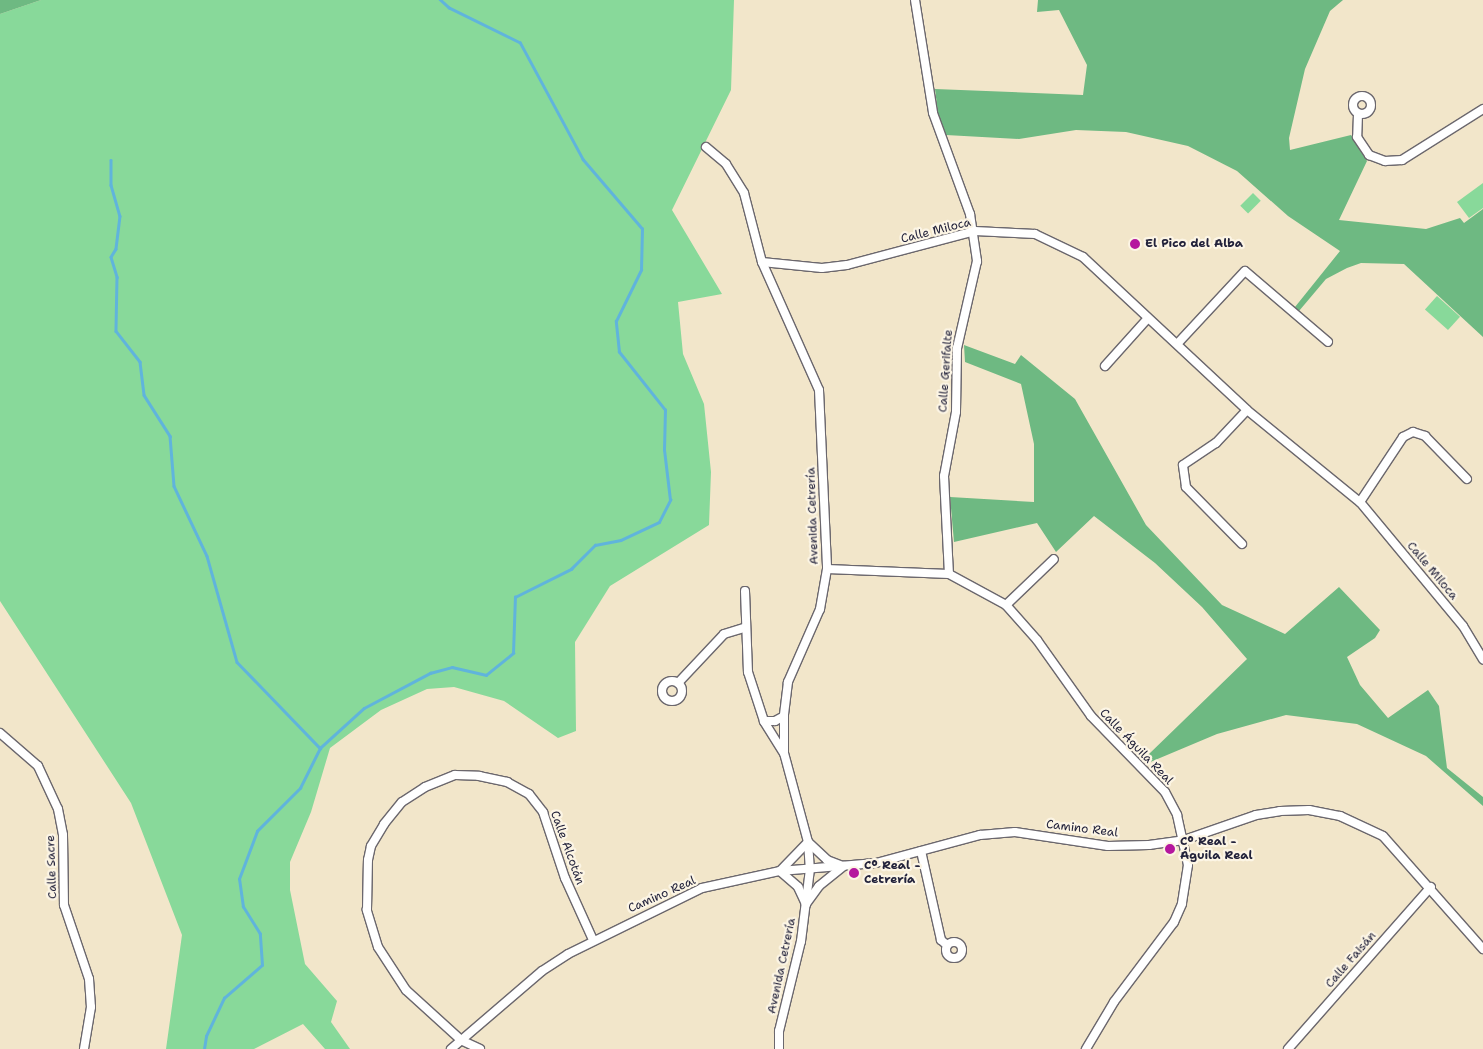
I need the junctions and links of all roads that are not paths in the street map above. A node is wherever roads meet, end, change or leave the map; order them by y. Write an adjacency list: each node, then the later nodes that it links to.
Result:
1 (915, 0): 5 (street, Calle Gerifalte)
2 (1483, 109): 3 (street)
3 (1358, 114)
4 (706, 147): 6 (street, Avenida Cetrería)
5 (975, 232): 6 (street, Calle Miloca); 7 (street, Calle Miloca); 17 (street, Calle Gerifalte)
6 (762, 262): 16 (street, Avenida Cetrería)
7 (1148, 318): 9 (street, Calle Miloca); 10 (street)
8 (1328, 342): 9 (street)
9 (1178, 343): 11 (street, Calle Miloca)
10 (1106, 366)
11 (1247, 410): 13 (street, Calle Miloca); 14 (street)
12 (1467, 479): 13 (street)
13 (1360, 502): 21 (street, Calle Miloca)
14 (1242, 544)
15 (1054, 559): 19 (street)
16 (827, 569): 17 (street, Calle Águila Real); 23 (street, Avenida Cetrería)
17 (949, 574): 19 (street, Calle Águila Real)
18 (745, 591): 20 (street)
19 (1006, 605): 27 (street, Calle Águila Real)
20 (744, 628): 22 (street); 24 (street)
21 (1483, 659)
22 (678, 683)
23 (784, 716): 24 (street); 26 (street, Avenida Cetrería)
24 (764, 721): 26 (street)
25 (0, 733): 39 (street, Calle Sacre)
26 (784, 753): 28 (street, Avenida Cetrería)
27 (1184, 840): 29 (street, Camino Real); 33 (street, Camino Real); 43 (street, Calle Águila Real)
28 (808, 842): 30 (street); 31 (street, Avenida Cetrería); 32 (street)
29 (921, 851): 30 (street, Camino Real); 36 (street)
30 (844, 866): 31 (street, Camino Real); 34 (street)
31 (810, 869): 32 (street, Camino Real); 34 (street, Avenida Cetrería)
32 (780, 871): 34 (street); 35 (street, Camino Real)
33 (1431, 887): 37 (street, Camino Real); 44 (street, Calle Faisán)
34 (806, 904): 42 (street, Avenida Cetrería)
35 (593, 940): 38 (street, Camino Real); 38 (street, Calle Alcotán)
36 (947, 945)
37 (1483, 948)
38 (462, 1040): 40 (street, Camino Real); 41 (street, Calle Alcotán)
39 (84, 1049)
40 (451, 1049)
41 (480, 1049)
42 (779, 1049)
43 (1086, 1049)
44 (1288, 1049)

